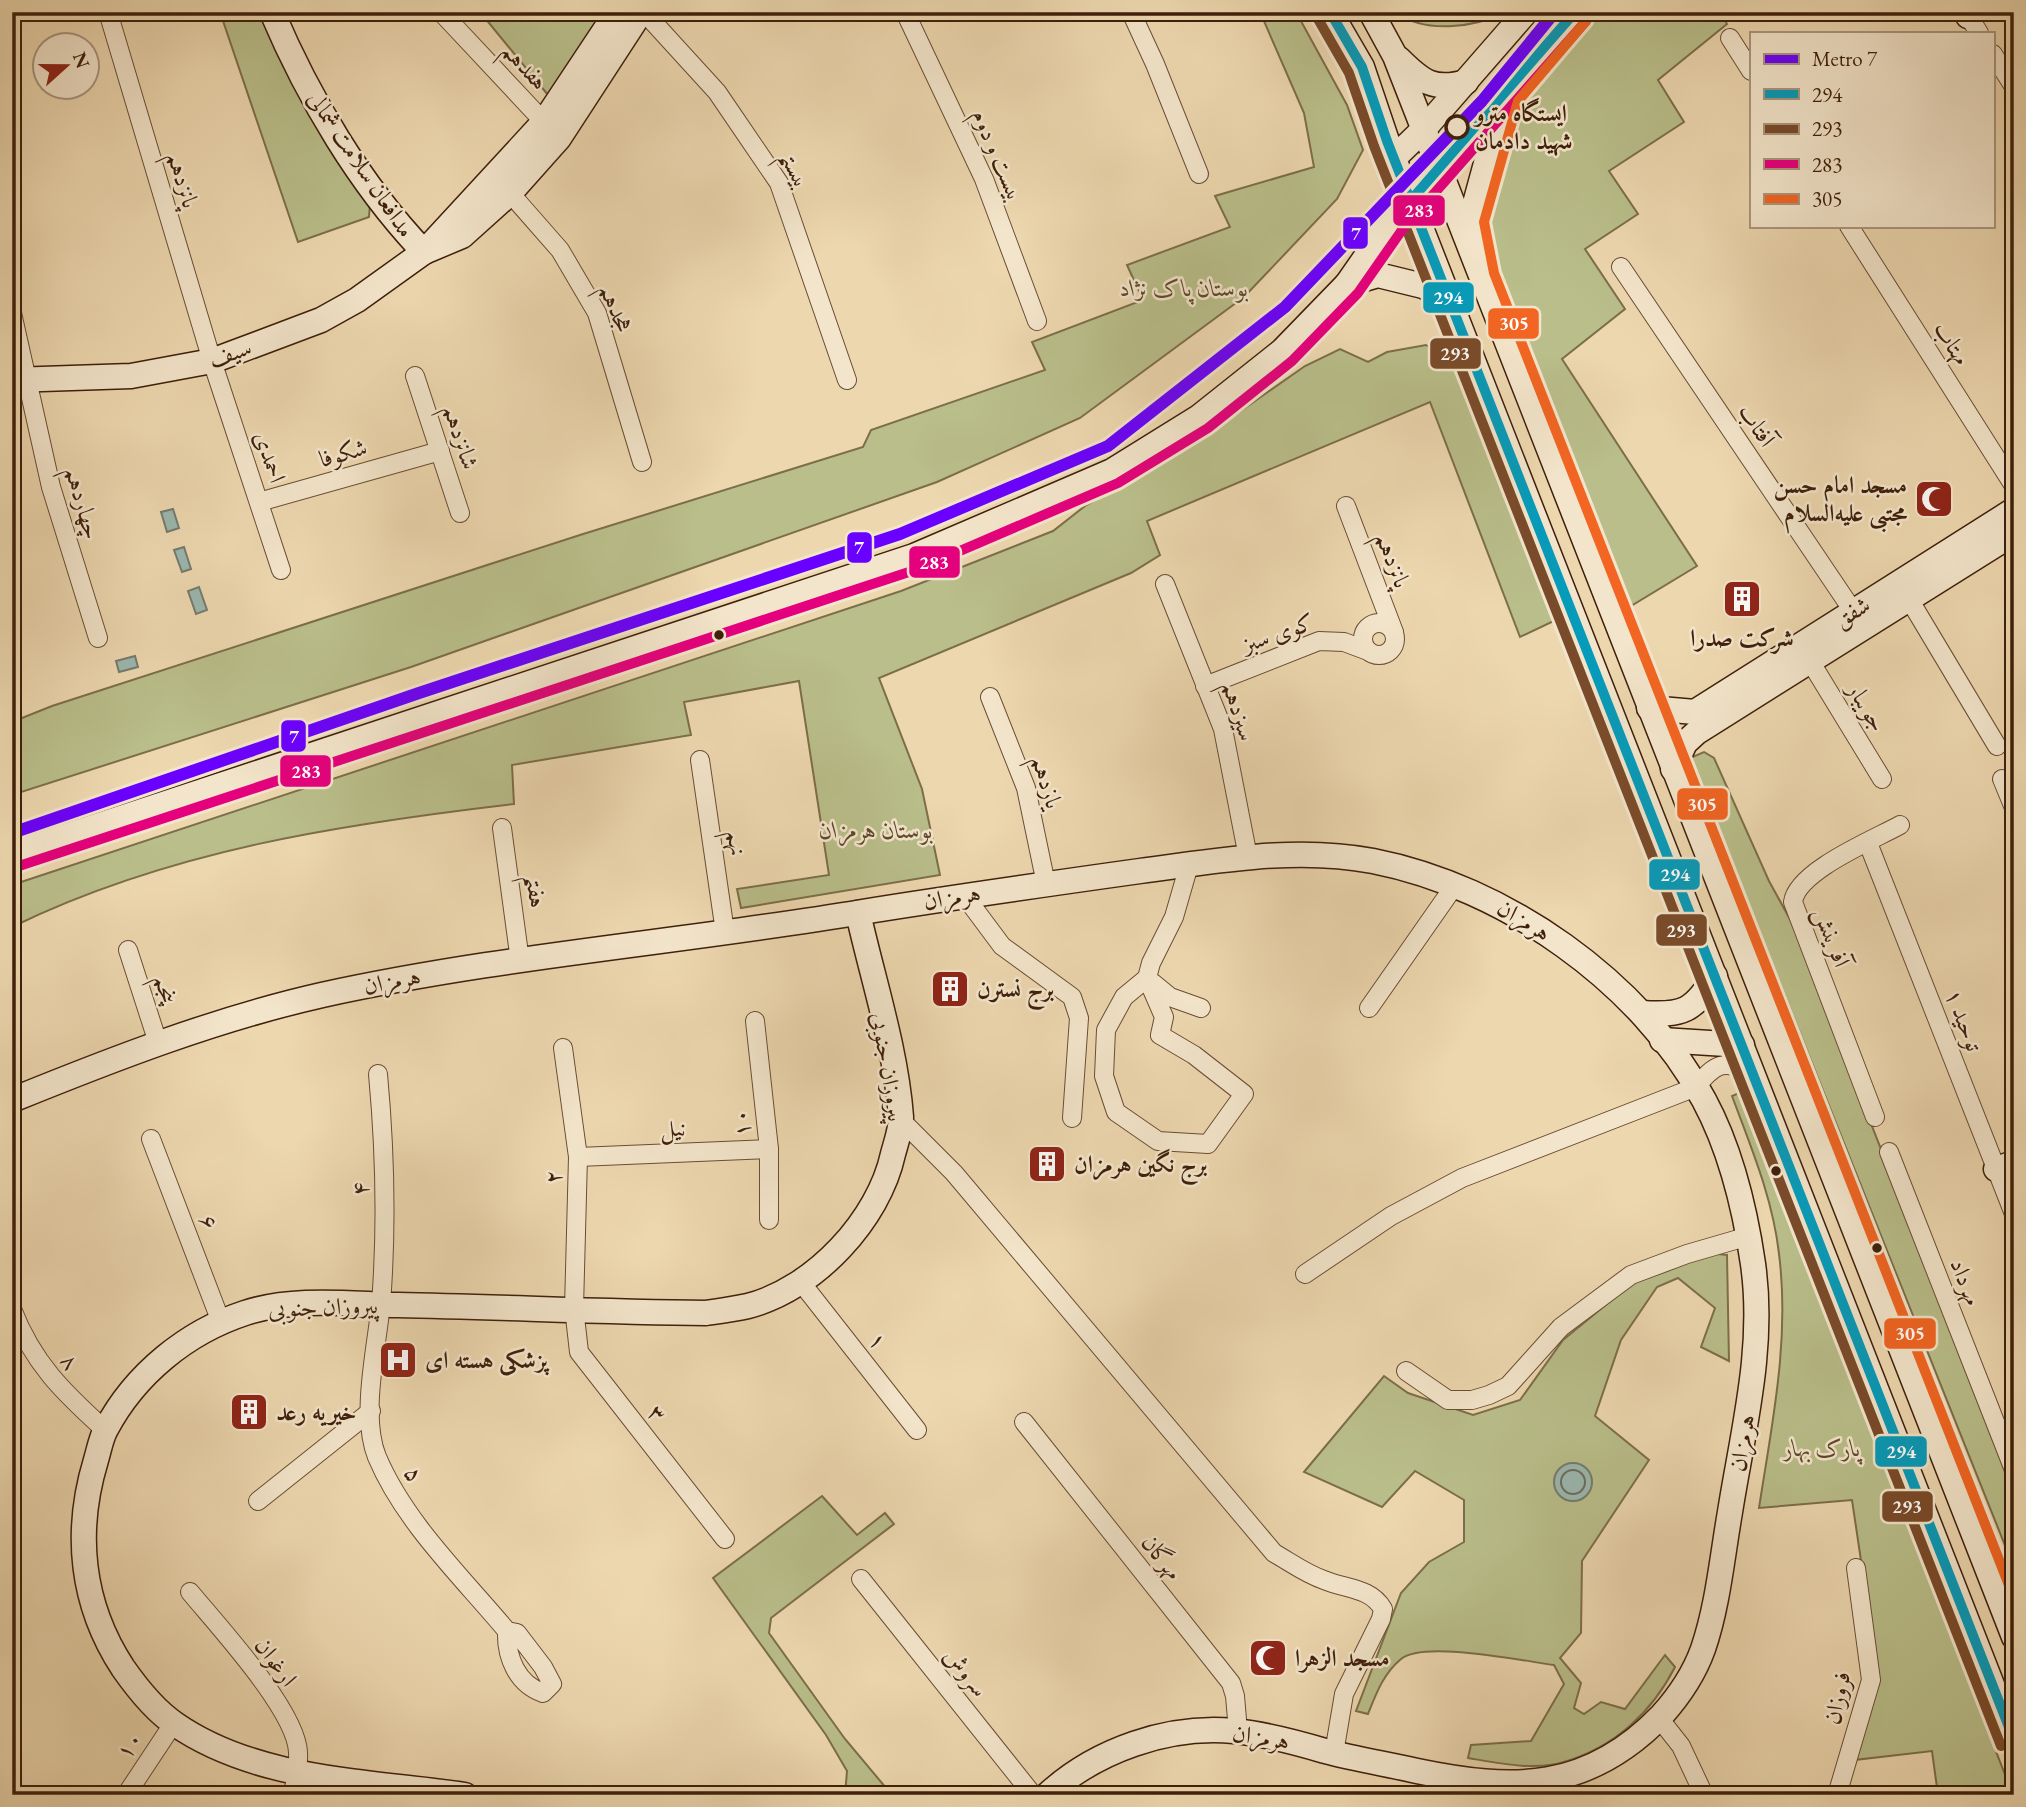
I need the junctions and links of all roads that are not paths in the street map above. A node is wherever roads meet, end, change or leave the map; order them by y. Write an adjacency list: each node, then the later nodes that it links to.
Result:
1 (108, 12): 35 (street, پانزدهم)
2 (272, 12): 28 (street, مدافعان سلامت شمالی)
3 (287, 12): 28 (street, مدافعان سلامت شمالی)
4 (441, 12): 21 (street, هفدهم)
5 (617, 12): 21 (street, سیف)
6 (643, 12): 21 (street, سیف); 38 (street, بیستم)
7 (905, 12): 34 (street, بیست و دوم)
8 (1130, 12): 24 (street)
9 (1330, 12): 22 (street)
10 (1371, 12): 14 (street)
11 (1526, 12): 17 (street)
12 (1575, 12): 19 (street)
13 (1730, 38): 16 (street)
14 (1395, 56): 17 (street); 20 (street)
15 (1994, 56): 18 (street)
16 (1750, 69)
17 (1474, 74): 19 (street); 20 (street)
18 (2014, 87)
19 (1505, 94): 23 (street); 30 (street)
20 (1424, 129): 22 (street); 23 (street)
21 (551, 130): 25 (street, سیف)
22 (1395, 158): 26 (street)
23 (1440, 169): 26 (street); 30 (street)
24 (1199, 174)
25 (503, 184): 28 (street, سیف); 40 (street, هجدهم)
26 (1412, 199): 31 (street); 32 (street)
27 (1850, 228): 41 (street, مهتاب)
28 (424, 252): 35 (street, سیف)
29 (1621, 267): 50 (street, آفتاب)
30 (1481, 277): 56 (street)
31 (1347, 284): 32 (street); 66 (street)
32 (1451, 300): 76 (street)
33 (12, 313): 37 (street)
34 (1037, 321)
35 (212, 361): 37 (street, سیف); 42 (street, احمدی)
36 (415, 376): 39 (street, شانزدهم)
37 (19, 380): 51 (street, چهاردهم)
38 (846, 380)
39 (440, 451): 42 (street, شکوفا); 45 (street, شانزدهم)
40 (642, 461)
41 (2014, 486)
42 (259, 502): 47 (street, احمدی)
43 (1346, 506): 52 (street, پانزدهم)
44 (2014, 510): 49 (street, شفق)
45 (460, 513)
46 (2014, 533): 49 (street, شفق)
47 (281, 570)
48 (1165, 584): 54 (street, سیزدهم)
49 (1904, 590): 50 (street, شفق); 57 (street)
50 (1858, 619): 53 (street, شفق)
51 (98, 638)
52 (1368, 651): 54 (street, کوی سبز)
53 (1805, 653): 56 (street, شفق); 59 (street, شفق); 60 (street, جویبار)
54 (1206, 686): 67 (street, سیزدهم)
55 (990, 697): 69 (street, یازدهم)
56 (1649, 708): 59 (street)
57 (1997, 746)
58 (700, 760): 73 (street, نهم)
59 (1673, 769): 119 (street)
60 (1882, 779)
61 (2002, 779): 62 (street)
62 (2014, 808)
63 (1900, 825): 65 (street, آفرینش)
64 (502, 828): 75 (street, هفتم)
65 (1868, 843): 91 (street, آفرینش); 97 (street, توحید ۱)
66 (12, 854)
67 (1248, 857): 68 (street, هرمزان); 70 (street, هرمزان)
68 (1189, 865): 69 (street, هرمزان); 77 (street)
69 (1046, 884): 71 (street, هرمزان)
70 (1455, 885): 79 (street); 80 (street, هرمزان)
71 (964, 895): 72 (street, هرمزان); 90 (street)
72 (858, 913): 73 (street, هرمزان); 92 (street, پیروزان جنوبی)
73 (725, 932): 75 (street, هرمزان)
74 (128, 950): 83 (street, پنجم)
75 (520, 961): 83 (street, هرمزان)
76 (1715, 976): 80 (street); 84 (street)
77 (1147, 978): 77 (street); 78 (street)
78 (1201, 1008)
79 (1369, 1008)
80 (1642, 1013): 82 (street, هرمزان)
81 (755, 1021): 94 (street, ۱۰)
82 (1662, 1040): 84 (street); 88 (street, هرمزان)
83 (158, 1043): 89 (street, هرمزان)
84 (1742, 1045): 86 (street)
85 (563, 1048): 96 (street, ۲)
86 (1753, 1072): 88 (street); 123 (street)
87 (378, 1074): 103 (street, ۴)
88 (1696, 1087): 100 (street, هرمزان); 101 (street)
89 (12, 1100)
90 (1072, 1118)
91 (1875, 1118)
92 (901, 1120): 102 (street, پیروزان جنوبی); 124 (street)
93 (151, 1139): 106 (street, ۶)
94 (769, 1149): 96 (street, نیل); 99 (street, ۱۰)
95 (1889, 1152): 112 (street, مهرداد)
96 (579, 1157): 104 (street, ۲)
97 (2005, 1166): 98 (street, توحید ۱)
98 (2014, 1214)
99 (768, 1220)
100 (1749, 1236): 107 (street); 120 (street, هرمزان)
101 (1305, 1274)
102 (800, 1281): 104 (street, پیروزان جنوبی); 111 (street, ۱)
103 (381, 1304): 104 (street, پیروزان جنوبی); 106 (street, پیروزان جنوبی); 108 (street, ۵)
104 (574, 1308): 114 (street, ۳)
105 (12, 1309): 110 (street, ۸)
106 (221, 1322): 110 (street, پیروزان جنوبی)
107 (1406, 1371)
108 (371, 1411): 113 (street); 118 (street, ۵)
109 (1024, 1422): 122 (street, مهرگان)
110 (106, 1430): 121 (street, پیروزان جنوبی)
111 (917, 1430)
112 (2014, 1470)
113 (258, 1501)
114 (724, 1539)
115 (1856, 1568): 131 (street, فروزان)
116 (861, 1579): 128 (street, سروش)
117 (190, 1592): 125 (street, ارغوان)
118 (507, 1632)
119 (2014, 1637)
120 (1659, 1718): 124 (street, هرمزان); 130 (street)
121 (173, 1724): 125 (street, پیروزان جنوبی); 126 (street, ۱۰)
122 (1238, 1731): 124 (street, هرمزان); 129 (street, هرمزان)
123 (2014, 1741)
124 (1334, 1753)
125 (295, 1783): 127 (street, پیروزان جنوبی)
126 (126, 1795)
127 (465, 1795)
128 (1032, 1795)
129 (1047, 1795)
130 (1704, 1795)
131 (1837, 1795)

